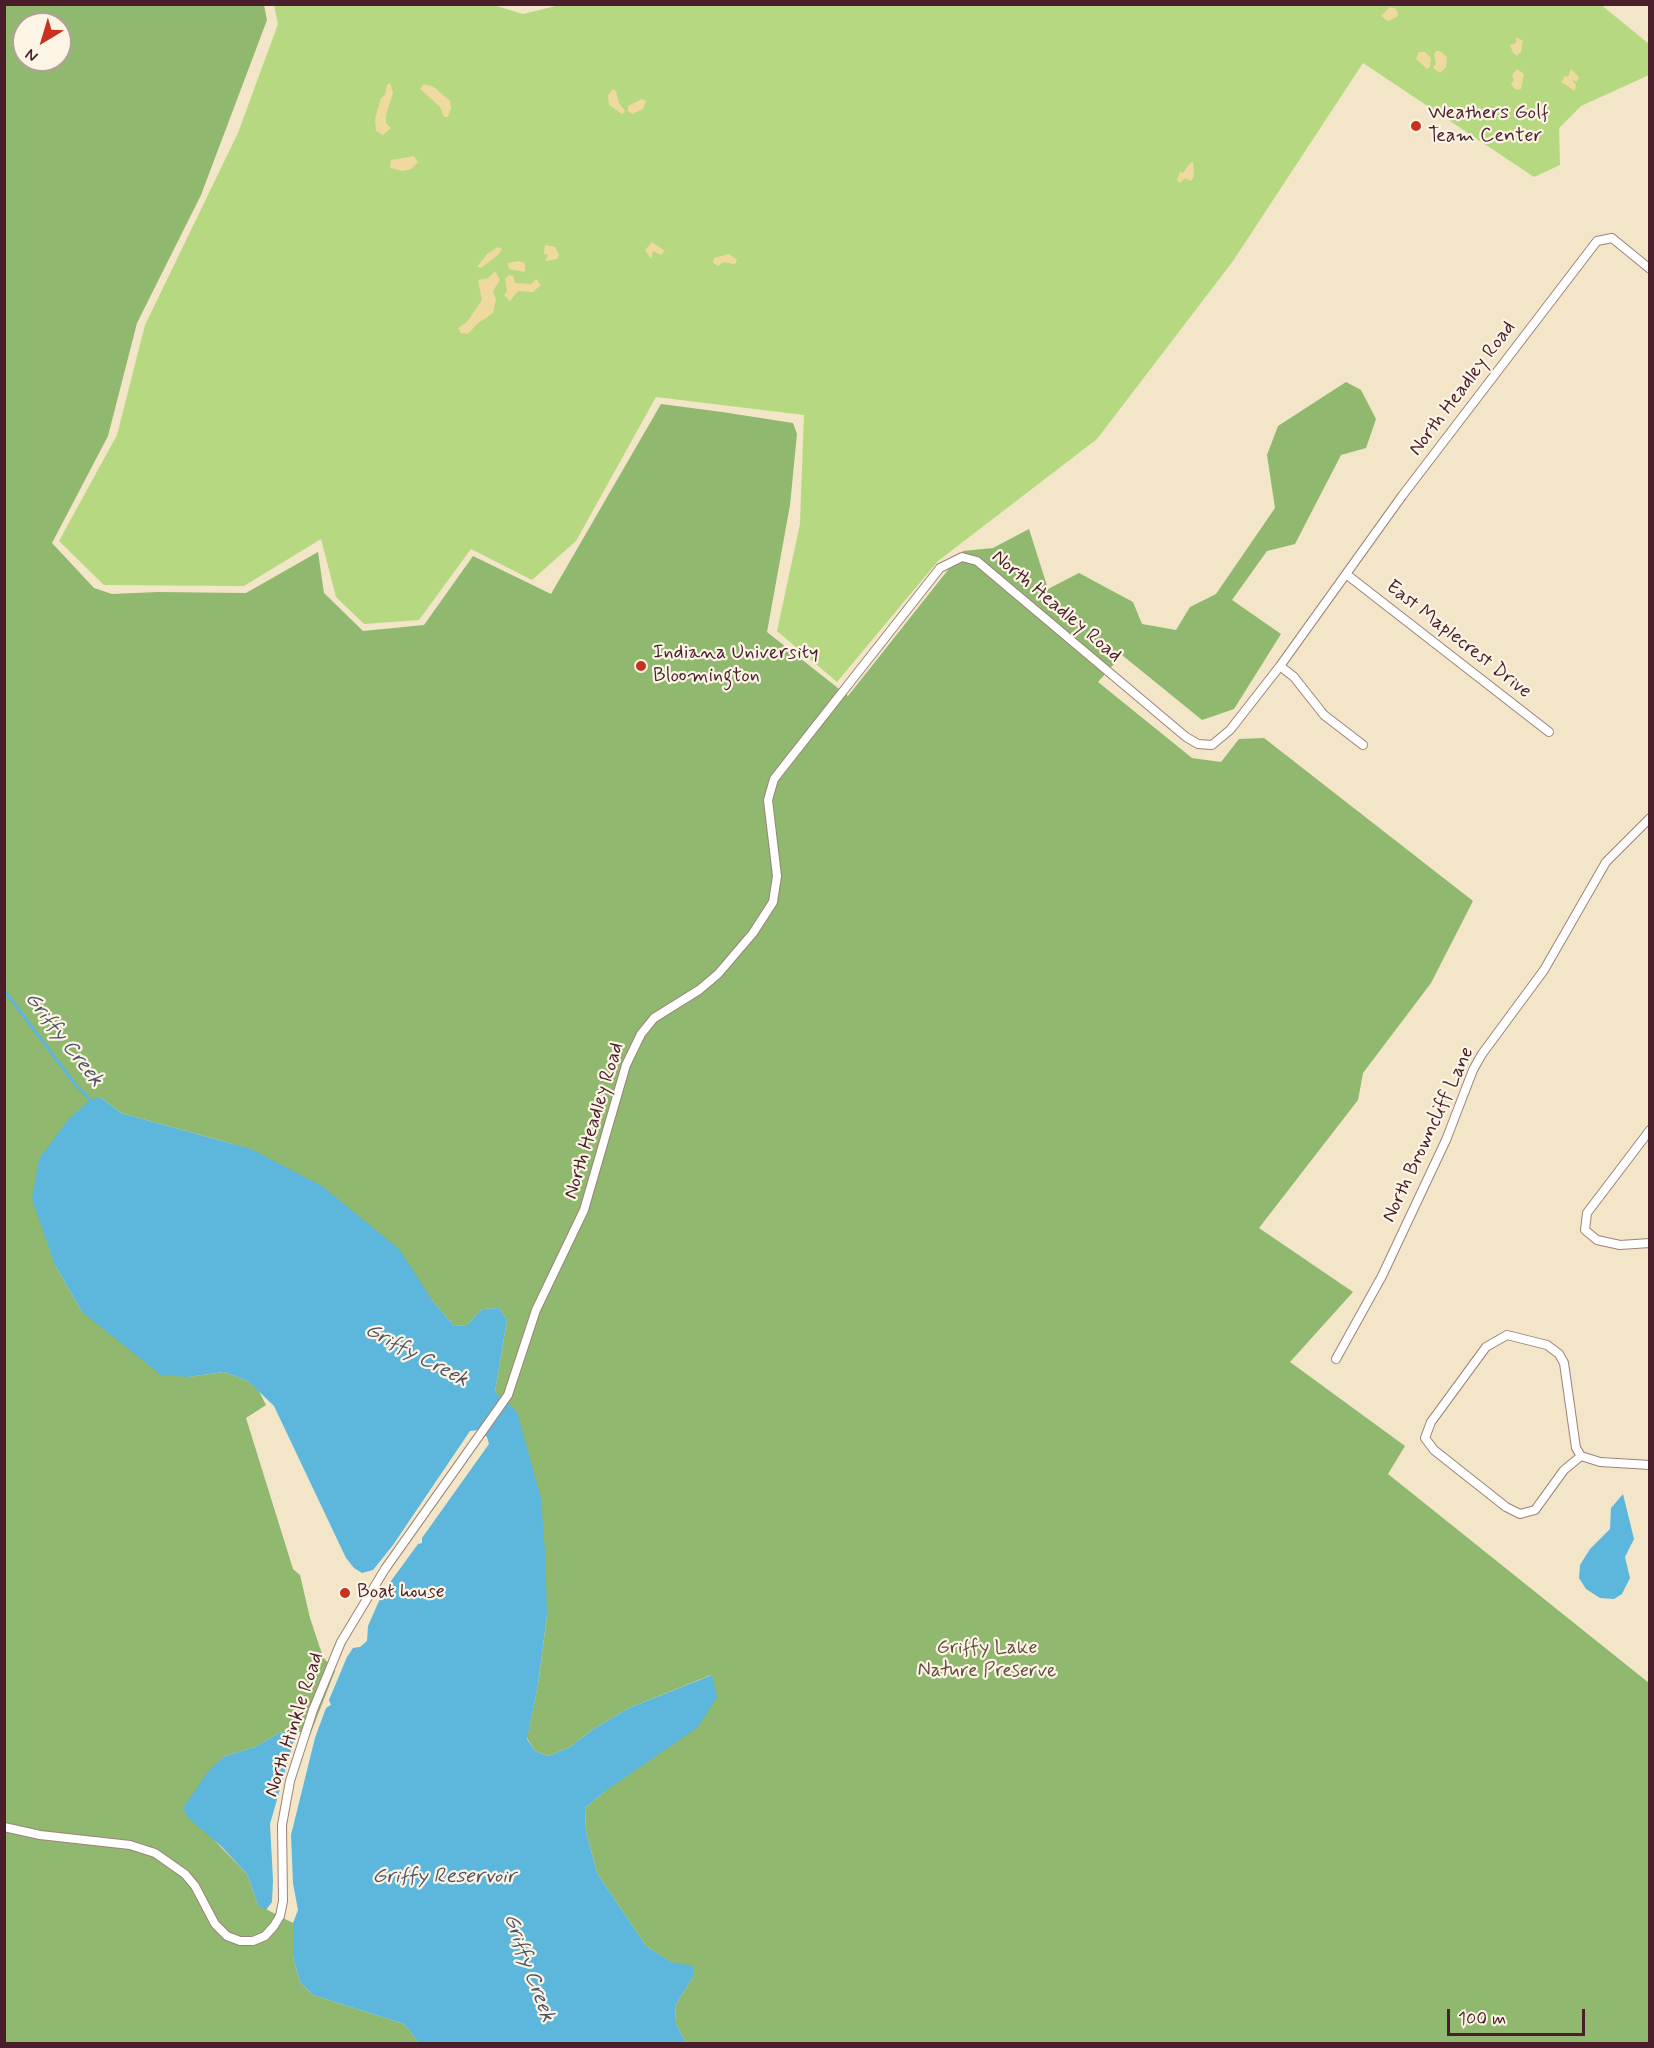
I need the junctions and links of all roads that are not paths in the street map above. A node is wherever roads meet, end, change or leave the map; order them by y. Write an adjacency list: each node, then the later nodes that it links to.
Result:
1 (1650, 269): 2 (street, North Headley Road)
2 (1346, 574): 3 (street, North Headley Road); 4 (street, East Maplecrest Drive)
3 (1280, 666): 5 (street); 10 (street, North Headley Road)
4 (1549, 732)
5 (1362, 745)
6 (1650, 818): 9 (street, North Browncliff Lane)
7 (1650, 1130): 8 (street)
8 (1650, 1243)
9 (1336, 1359)
10 (480, 1438): 13 (street, North Hinkle Road)
11 (1581, 1456): 11 (street); 12 (street)
12 (1650, 1465)
13 (4, 1827)

